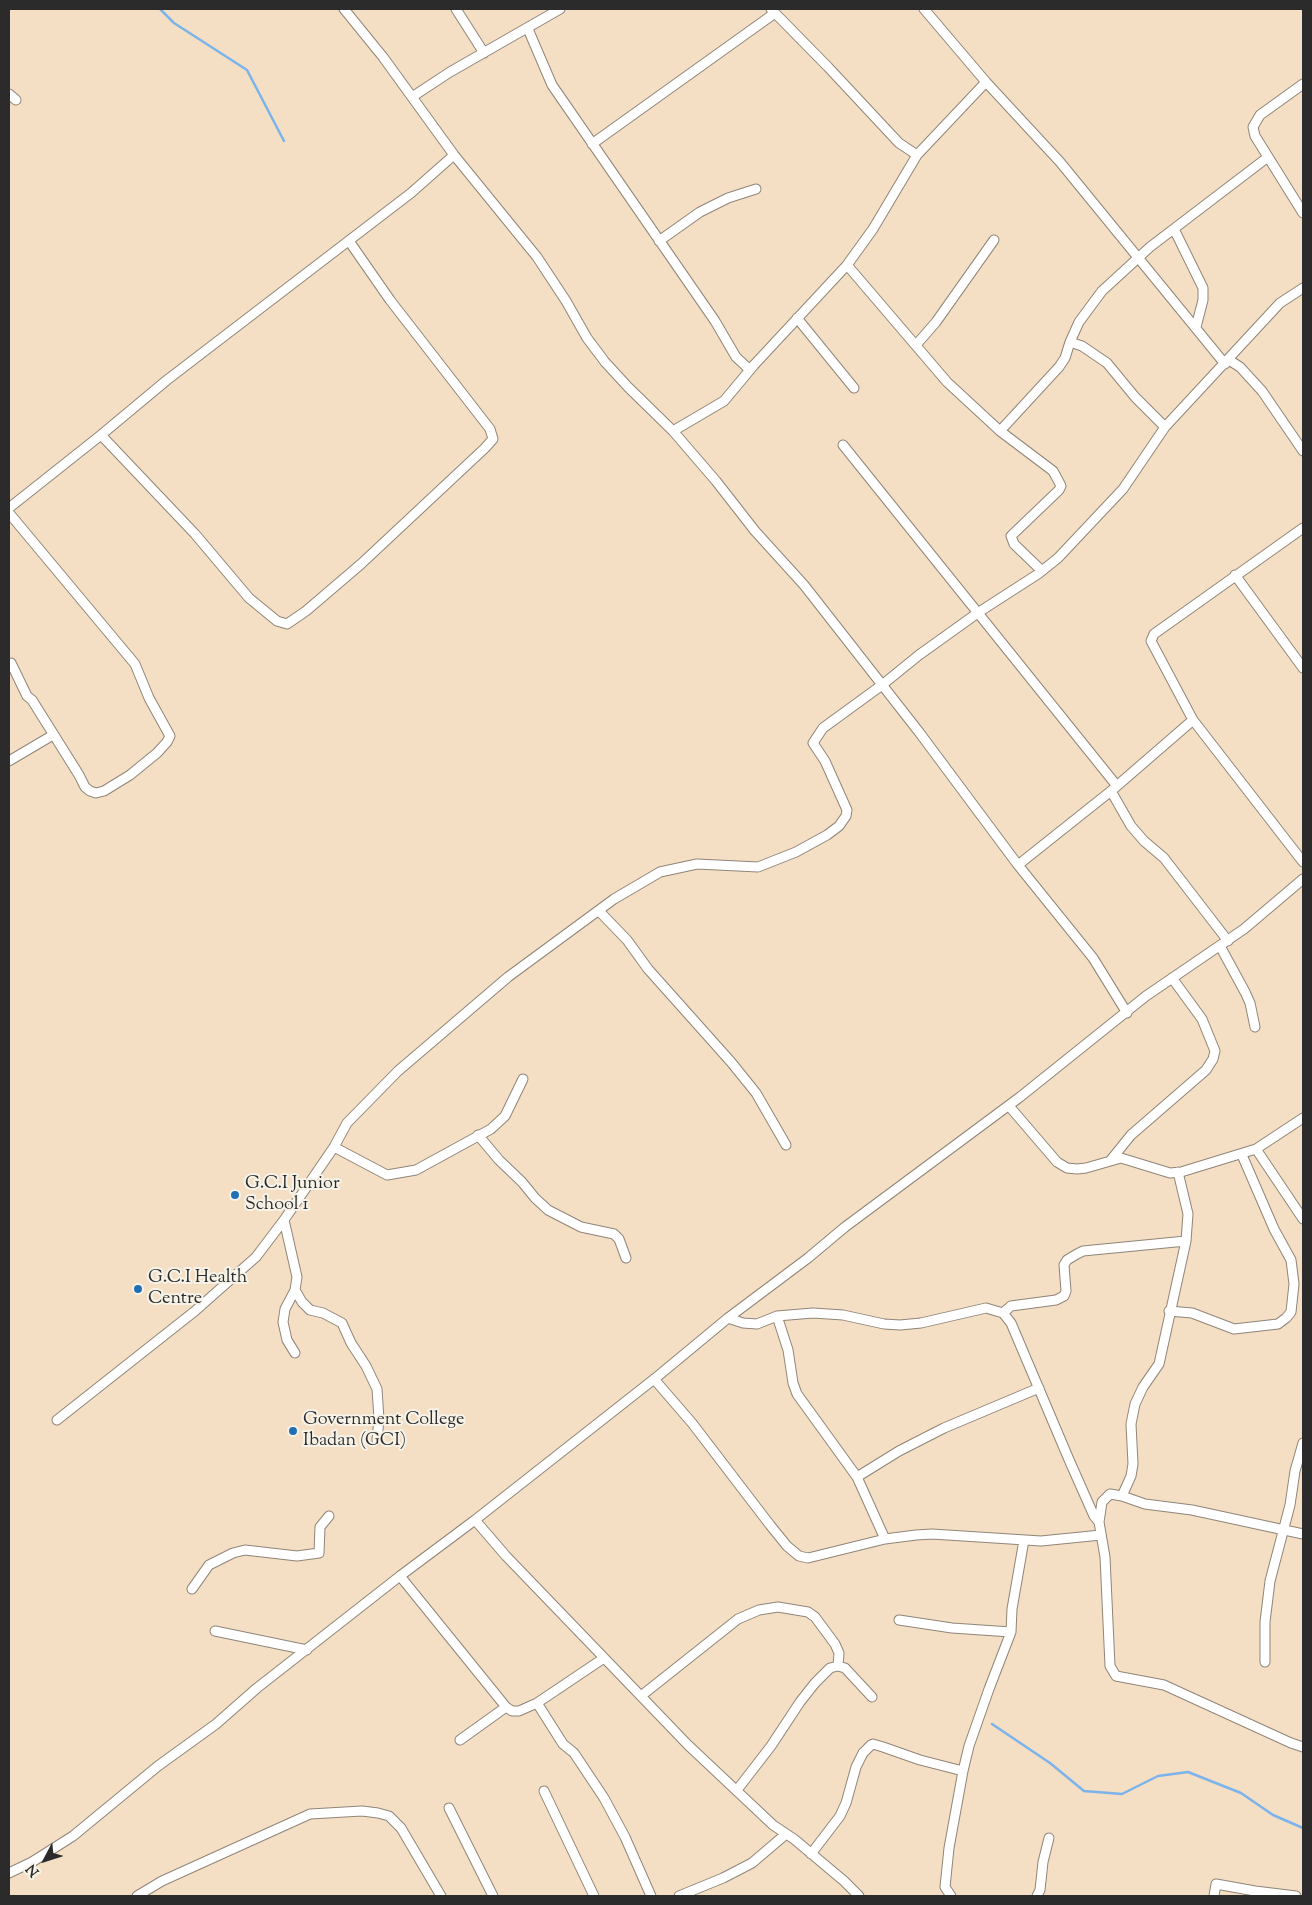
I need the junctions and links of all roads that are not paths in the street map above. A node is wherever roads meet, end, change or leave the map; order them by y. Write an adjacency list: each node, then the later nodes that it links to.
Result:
1 (344, 9): 10 (street)
2 (456, 9): 7 (street)
3 (560, 9): 6 (street)
4 (924, 9): 8 (street)
5 (773, 11): 11 (street); 13 (street)
6 (528, 29): 7 (street); 11 (street)
7 (484, 53): 10 (street)
8 (986, 82): 13 (street); 21 (street)
9 (1303, 84): 14 (street)
10 (412, 97): 12 (street)
11 (592, 144): 20 (street)
12 (454, 155): 19 (street); 34 (street)
13 (917, 155): 22 (street)
14 (1268, 156): 16 (street); 17 (street)
15 (756, 189): 20 (street)
16 (1303, 213)
17 (1174, 229): 21 (street); 25 (street)
18 (994, 240): 27 (street)
19 (349, 241): 36 (street); 36 (street)
20 (659, 241): 28 (street)
21 (1138, 258): 25 (street); 26 (street)
22 (847, 265): 24 (street); 27 (street)
23 (1303, 288): 29 (street)
24 (797, 318): 30 (street); 32 (street)
25 (1196, 327): 29 (street)
26 (1070, 342): 33 (street); 35 (street)
27 (916, 345): 35 (street)
28 (736, 357): 30 (street); 31 (street)
29 (1227, 362): 33 (street); 38 (street)
30 (750, 370): 31 (street)
31 (741, 380): 34 (street)
32 (854, 388)
33 (1166, 427): 42 (street)
34 (673, 431): 47 (street)
35 (1000, 431): 42 (street)
36 (102, 435): 39 (street)
37 (843, 445): 44 (street)
38 (1303, 451)
39 (9, 508)
40 (9, 513): 49 (street)
41 (1303, 528): 43 (street)
42 (1042, 571): 44 (street)
43 (1235, 575): 46 (street); 48 (street)
44 (979, 612): 47 (street); 51 (street)
45 (11, 662): 49 (street)
46 (1303, 668)
47 (882, 685): 53 (street); 55 (street)
48 (1193, 720): 51 (street); 52 (street)
49 (53, 735): 50 (street)
50 (9, 762)
51 (1114, 788): 53 (street); 56 (street)
52 (1303, 862)
53 (1018, 865): 58 (street)
54 (1303, 880): 56 (street)
55 (598, 911): 64 (street); 65 (street)
56 (1224, 944): 57 (street); 59 (street)
57 (1172, 978): 58 (street); 68 (street)
58 (1126, 1013): 61 (street)
59 (1255, 1027)
60 (523, 1079): 63 (street)
61 (1008, 1106): 68 (street); 78 (street)
62 (1303, 1118): 66 (street)
63 (478, 1135): 65 (street); 73 (street)
64 (786, 1145)
65 (334, 1147): 71 (street)
66 (1256, 1149): 67 (street); 70 (street)
67 (1242, 1155): 69 (street); 75 (street)
68 (1110, 1161): 69 (street)
69 (1178, 1172): 72 (street)
70 (1303, 1219)
71 (284, 1220): 74 (street); 82 (street)
72 (1186, 1241): 75 (street); 76 (street)
73 (626, 1258)
74 (295, 1290): 79 (street); 83 (street)
75 (1169, 1311): 86 (street)
76 (1002, 1313): 77 (street); 81 (street)
77 (777, 1316): 78 (street); 85 (street)
78 (728, 1318): 80 (street)
79 (295, 1353)
80 (654, 1379): 88 (street); 93 (street)
81 (1039, 1388): 85 (street); 89 (street)
82 (58, 1420)
83 (377, 1440)
84 (1303, 1443): 90 (street)
85 (857, 1477): 93 (street)
86 (1122, 1496): 89 (street); 90 (street)
87 (329, 1516): 96 (street)
88 (475, 1520): 95 (street); 101 (street)
89 (1099, 1522): 92 (street)
90 (1283, 1530): 91 (street); 102 (street)
91 (1303, 1534)
92 (1101, 1535): 94 (street); 109 (street)
93 (885, 1539): 94 (street)
94 (1024, 1540): 99 (street)
95 (400, 1576): 100 (street); 107 (street)
96 (192, 1589)
97 (899, 1620): 99 (street)
98 (215, 1631): 100 (street)
99 (1011, 1632): 110 (street)
100 (307, 1650): 117 (street)
101 (604, 1658): 104 (street); 106 (street)
102 (1265, 1662)
103 (838, 1666): 104 (street); 105 (street); 111 (street)
104 (641, 1696): 111 (street)
105 (872, 1697)
106 (537, 1703): 107 (street); 122 (street)
107 (506, 1707): 108 (street)
108 (460, 1740)
109 (1303, 1747)
110 (963, 1771): 116 (street); 125 (street)
111 (737, 1790): 114 (street)
112 (544, 1791): 121 (street)
113 (449, 1808): 120 (street)
114 (786, 1834): 116 (street); 123 (street)
115 (1049, 1838): 126 (street)
116 (811, 1854): 124 (street)
117 (9, 1874)
118 (137, 1896): 119 (street)
119 (441, 1896)
120 (493, 1896)
121 (594, 1896)
122 (651, 1896)
123 (679, 1896)
124 (859, 1896)
125 (951, 1896)
126 (1038, 1896)
127 (1214, 1896): 128 (street)
128 (1296, 1896)

